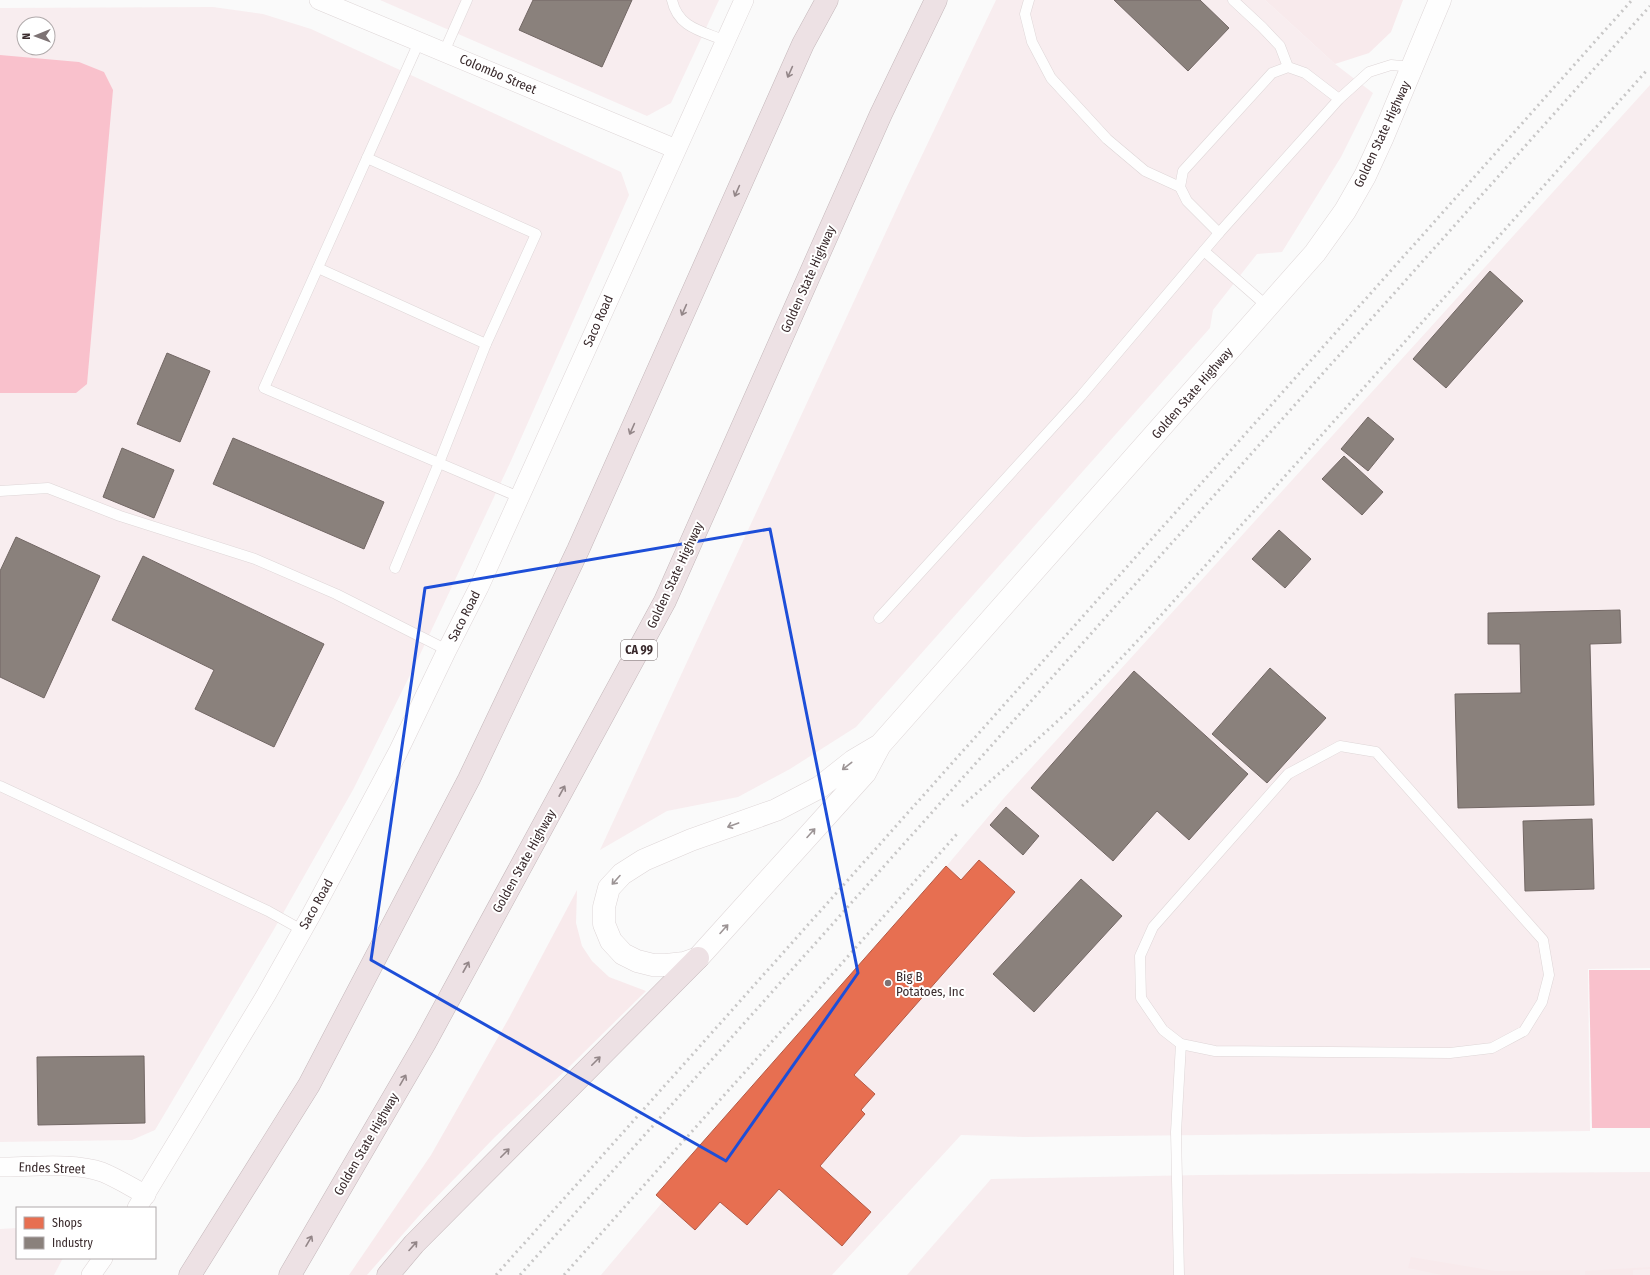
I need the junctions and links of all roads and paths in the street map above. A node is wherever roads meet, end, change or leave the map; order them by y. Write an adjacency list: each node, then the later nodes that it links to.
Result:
1 (319, 0): 12 (street, Colombo Street)
2 (467, 0): 14 (lane)
3 (672, 0): 11 (lane)
4 (744, 0): 11 (street, Saco Road)
5 (822, 0): 13 (highway)
6 (827, 0): 13 (highway)
7 (936, 0): 42 (highway, Golden State Highway / CA 99, one-way to 7)
8 (1029, 0): 20 (lane)
9 (1233, 0): 15 (lane)
10 (1440, 0): 16 (main road, Golden State Highway)
11 (726, 41): 18 (street, Saco Road)
12 (419, 42): 14 (street, Colombo Street); 19 (lane)
13 (803, 44): 41 (highway, one-way to 41)
14 (444, 52): 18 (street, Colombo Street)
15 (1288, 67): 17 (lane); 20 (lane)
16 (1413, 67): 17 (lane); 24 (main road, Golden State Highway)
17 (1339, 99): 21 (lane)
18 (676, 150): 28 (street, Saco Road)
19 (367, 158): 23 (lane); 25 (lane)
20 (1180, 187): 21 (lane)
21 (1219, 233): 22 (lane)
22 (1204, 251): 24 (lane); 30 (lane)
23 (318, 268): 25 (lane); 26 (lane)
24 (1268, 307): 32 (main road, Golden State Highway)
25 (486, 344): 26 (lane)
26 (438, 463): 28 (lane); 29 (lane)
27 (0, 491): 31 (lane)
28 (519, 497): 31 (street, Saco Road)
29 (395, 568)
30 (879, 618)
31 (447, 650): 34 (street, Saco Road)
32 (880, 746): 35 (main road, Golden State Highway, one-way to 32); 35 (main road, Golden State Highway, one-way to 35)
33 (0, 786): 34 (lane)
34 (302, 930): 38 (street, Saco Road)
35 (698, 958): 43 (highway, one-way to 35)
36 (1181, 1044): 36 (lane); 44 (lane)
37 (0, 1167): 38 (street, Endes Street)
38 (141, 1202)
39 (102, 1259): 40 (street)
40 (91, 1275)
41 (190, 1275)
42 (290, 1275)
43 (388, 1275)
44 (1179, 1275)

